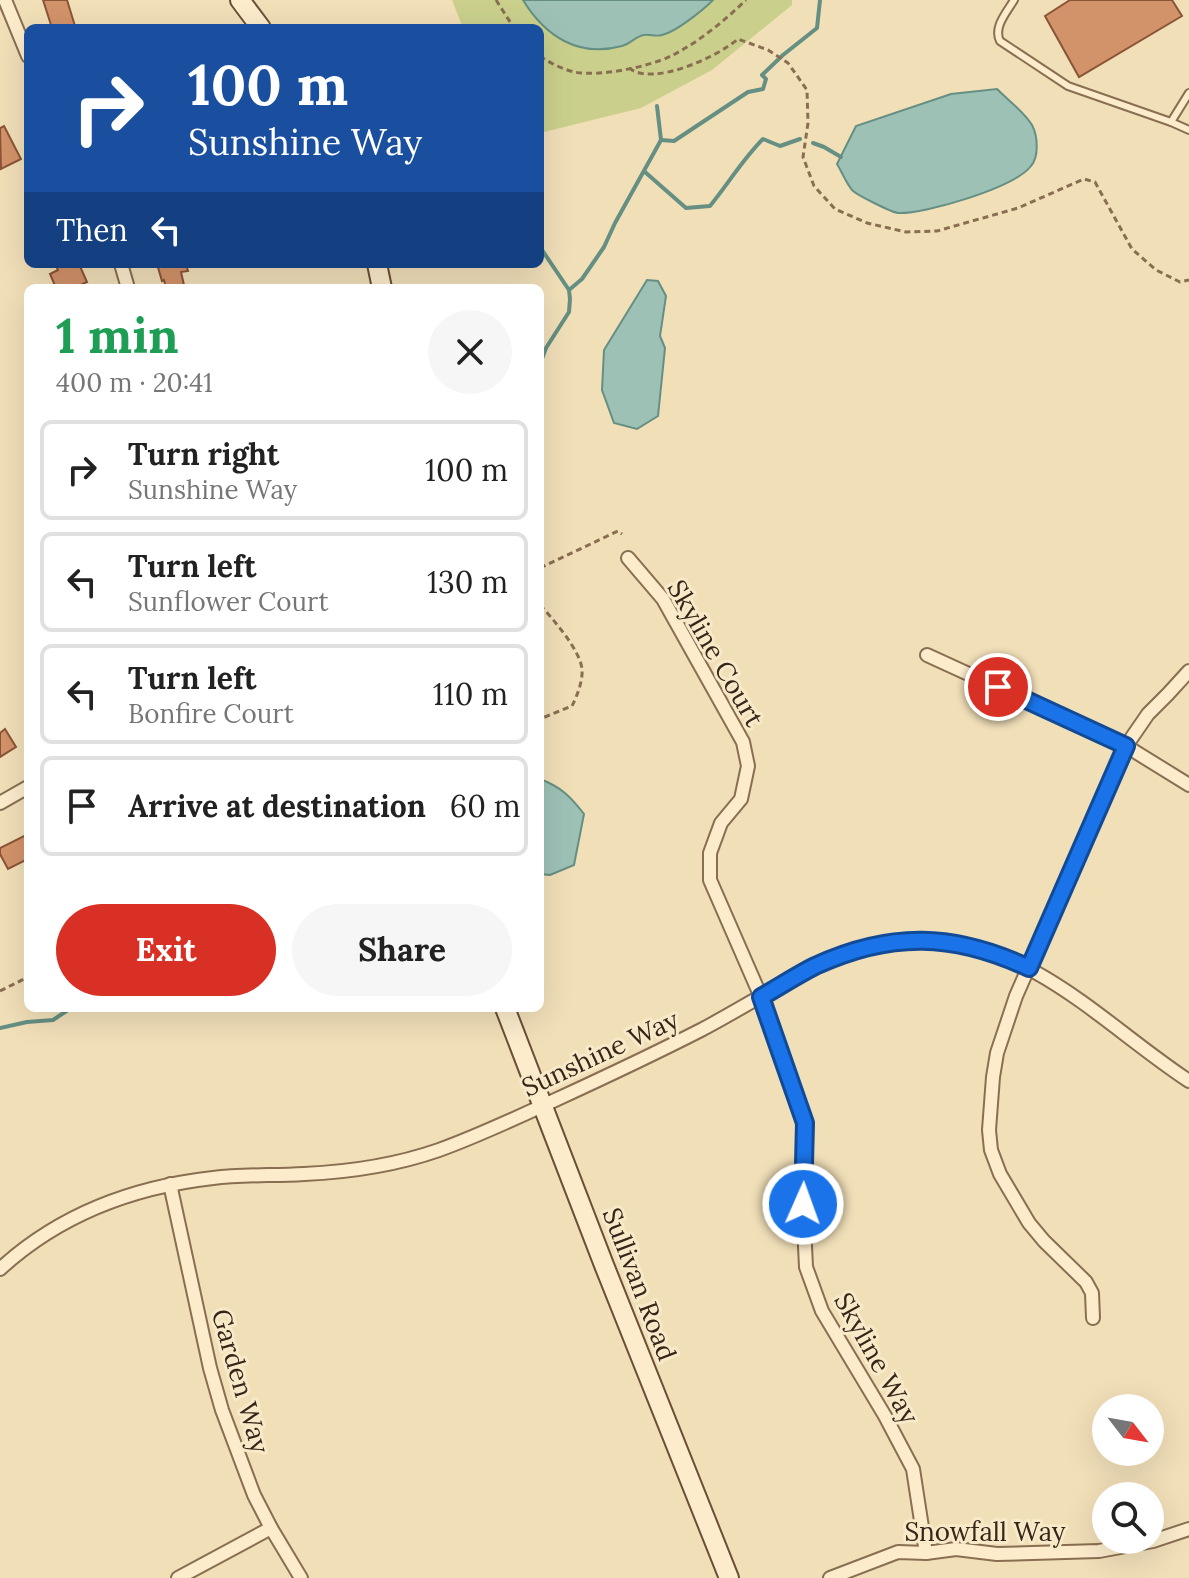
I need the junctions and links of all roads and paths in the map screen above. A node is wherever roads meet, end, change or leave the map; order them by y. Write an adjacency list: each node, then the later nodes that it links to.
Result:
1 (5, 0): 8 (street)
2 (496, 0): 7 (path)
3 (746, 0): 10 (path)
4 (1014, 0): 12 (lane)
5 (250, 4): 6 (street)
6 (259, 24)
7 (511, 24)
8 (24, 46)
9 (544, 59): 10 (path)
10 (629, 68): 14 (path)
11 (1189, 93): 12 (lane)
12 (1171, 122): 13 (lane)
13 (1189, 130)
14 (1189, 280)
15 (622, 534): 17 (path)
16 (628, 558): 29 (street, Skyline Court)
17 (544, 566)
18 (544, 610): 21 (path)
19 (927, 655): 22 (street)
20 (1189, 671): 22 (street)
21 (544, 717)
22 (1126, 746): 23 (street); 26 (street)
23 (1189, 785)
24 (24, 789): 25 (street)
25 (0, 803)
26 (1029, 968): 29 (street, Sunshine Way); 31 (street, Sunshine Way); 35 (street)
27 (24, 979): 28 (path)
28 (0, 991)
29 (761, 997): 32 (street, Sunshine Way); 38 (street, Skyline Way)
30 (507, 1012): 32 (street, Sullivan Road)
31 (1189, 1081)
32 (542, 1106): 33 (street, Sunshine Way); 41 (street, Sullivan Road)
33 (170, 1184): 34 (street, Sunshine Way); 36 (street, Garden Way)
34 (0, 1269)
35 (1093, 1318)
36 (271, 1528): 39 (street); 40 (street, Garden Way)
37 (1189, 1529): 38 (street, Snowfall Way)
38 (926, 1553): 42 (street, Snowfall Way)
39 (178, 1578)
40 (301, 1578)
41 (729, 1578)
42 (830, 1578)

